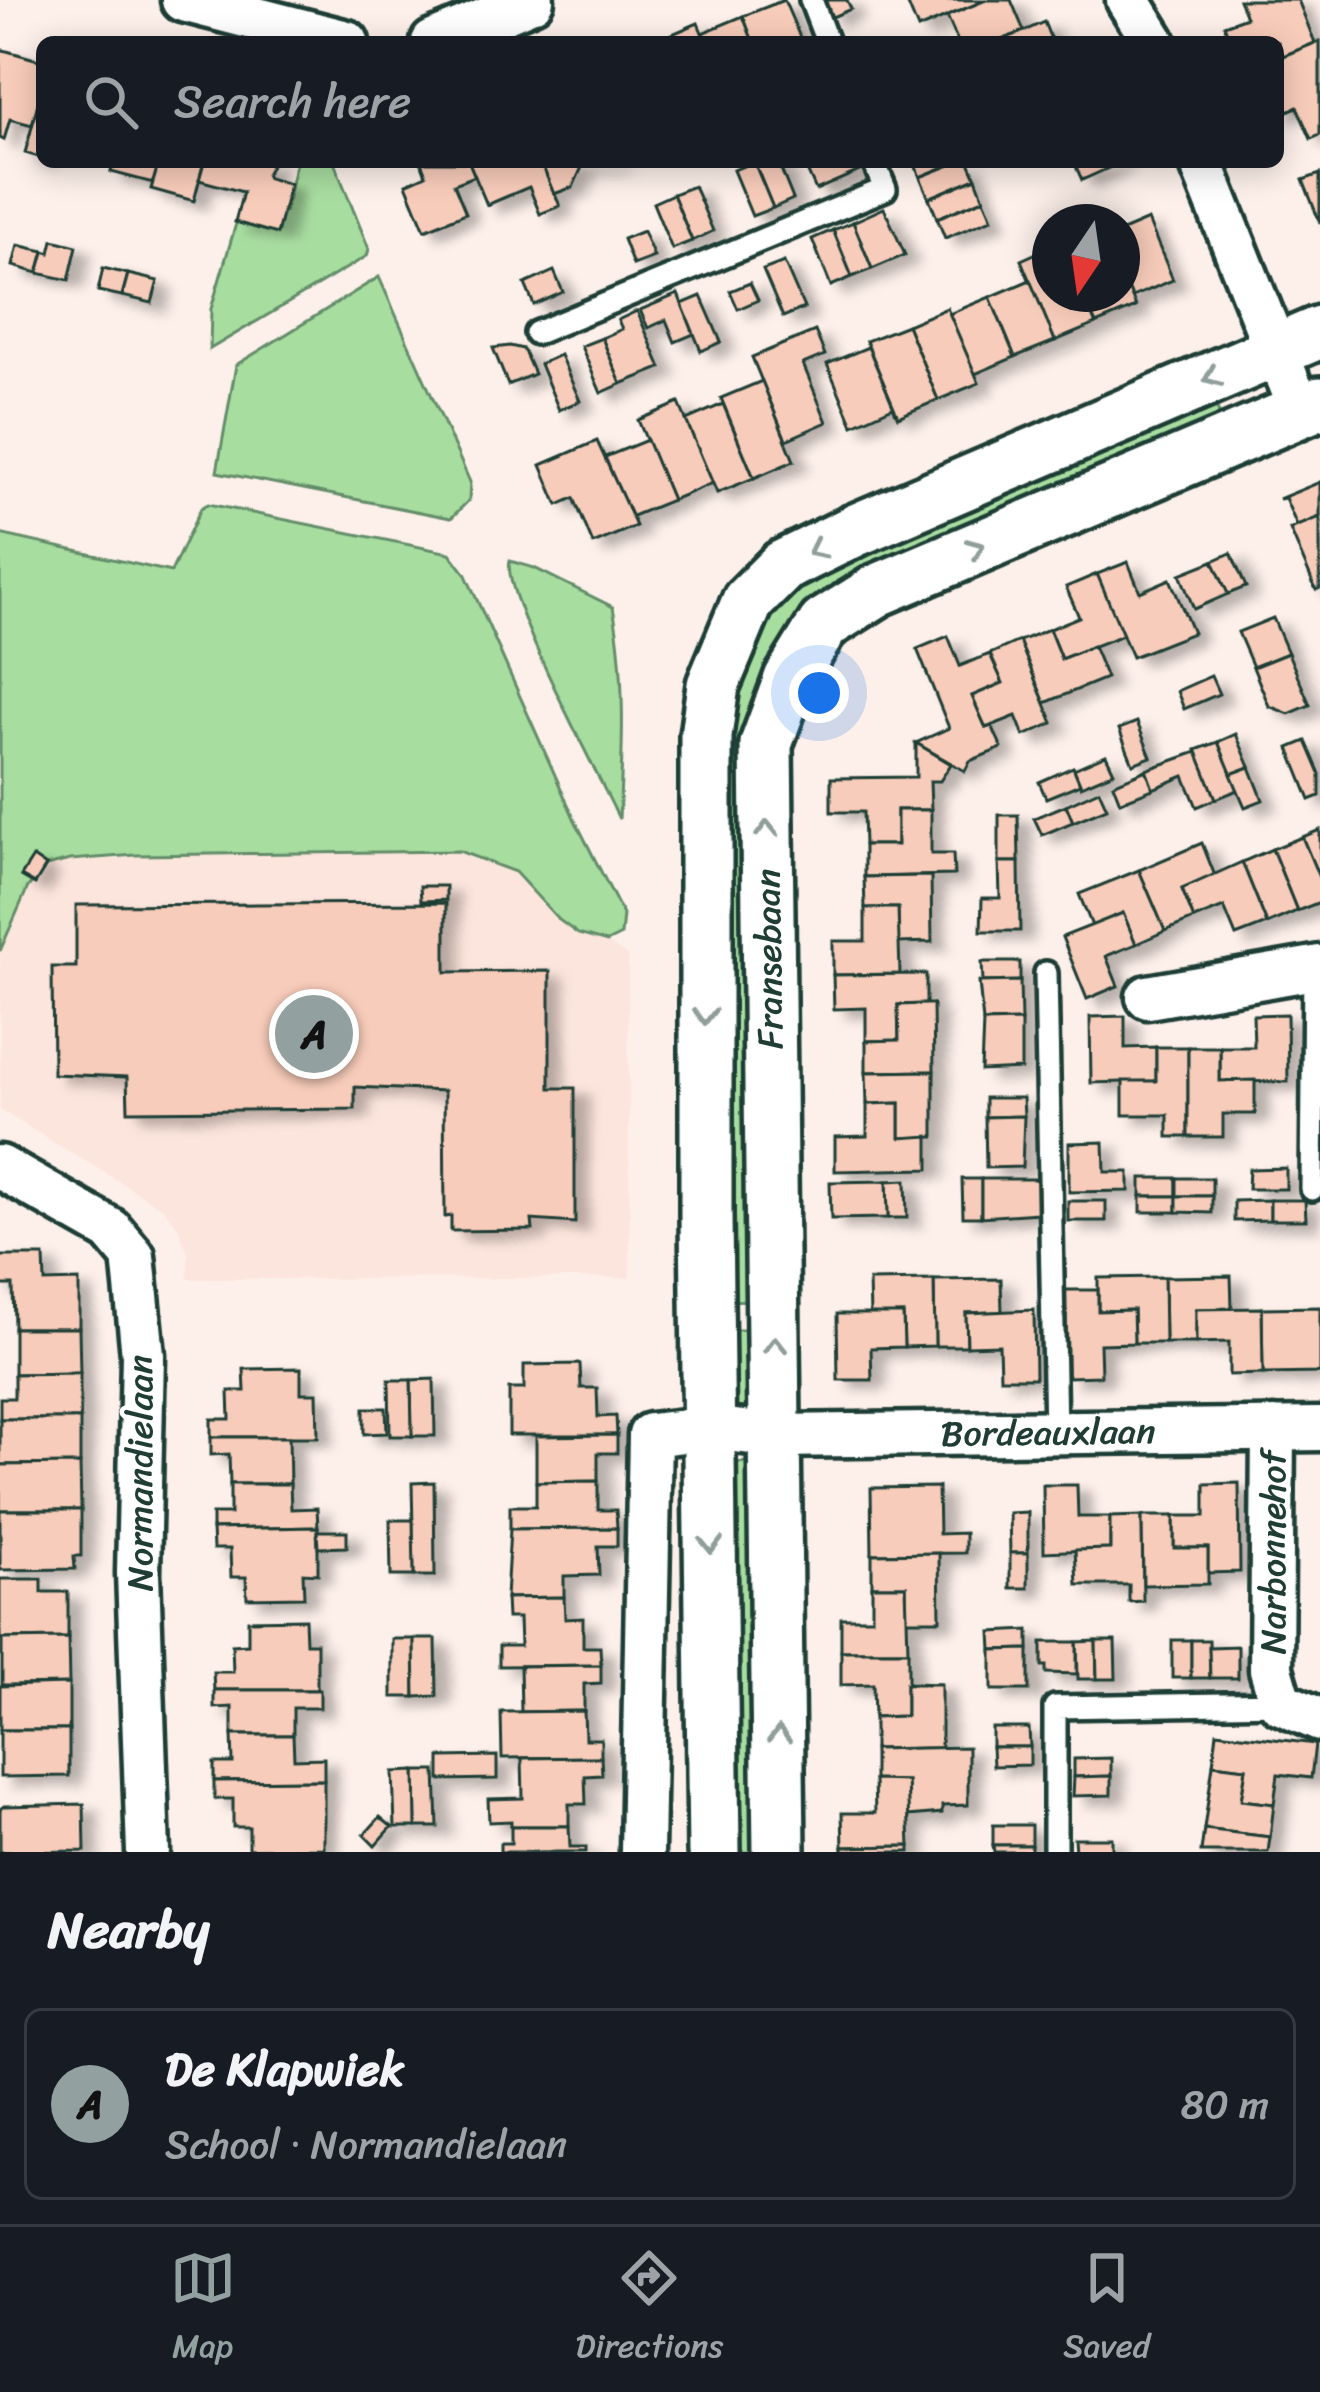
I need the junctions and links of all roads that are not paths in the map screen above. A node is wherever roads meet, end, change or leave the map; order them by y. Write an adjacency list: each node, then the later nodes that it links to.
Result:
1 (183, 0): 5 (street)
2 (532, 0): 7 (street)
3 (811, 0): 8 (lane)
4 (1128, 0): 9 (street)
5 (275, 12): 6 (street)
6 (333, 36)
7 (447, 36)
8 (825, 36)
9 (1150, 36)
10 (876, 168): 12 (lane)
11 (1204, 168): 13 (street)
12 (536, 332)
13 (1298, 341): 14 (street); 20 (street, Fransebaan, one-way to 20)
14 (1310, 407): 24 (street, Fransebaan, one-way to 14)
15 (1317, 967): 17 (street); 19 (lane)
16 (1046, 974): 23 (lane)
17 (1148, 997)
18 (0, 1167): 27 (street, Normandielaan)
19 (1312, 1189)
20 (710, 1428): 24 (street, Bordeauxlaan); 28 (street); 29 (street, Fransebaan, one-way to 29)
21 (1273, 1429): 22 (street, Bordeauxlaan); 23 (street, Bordeauxlaan); 25 (street, Narbonnehof)
22 (1320, 1429)
23 (1055, 1432): 24 (street, Bordeauxlaan)
24 (776, 1436): 30 (street, Fransebaan, one-way to 24)
25 (1281, 1703): 26 (street, Narbonnehof); 31 (lane)
26 (1320, 1720)
27 (148, 1852)
28 (642, 1852)
29 (714, 1852)
30 (779, 1852)
31 (1055, 1852)

